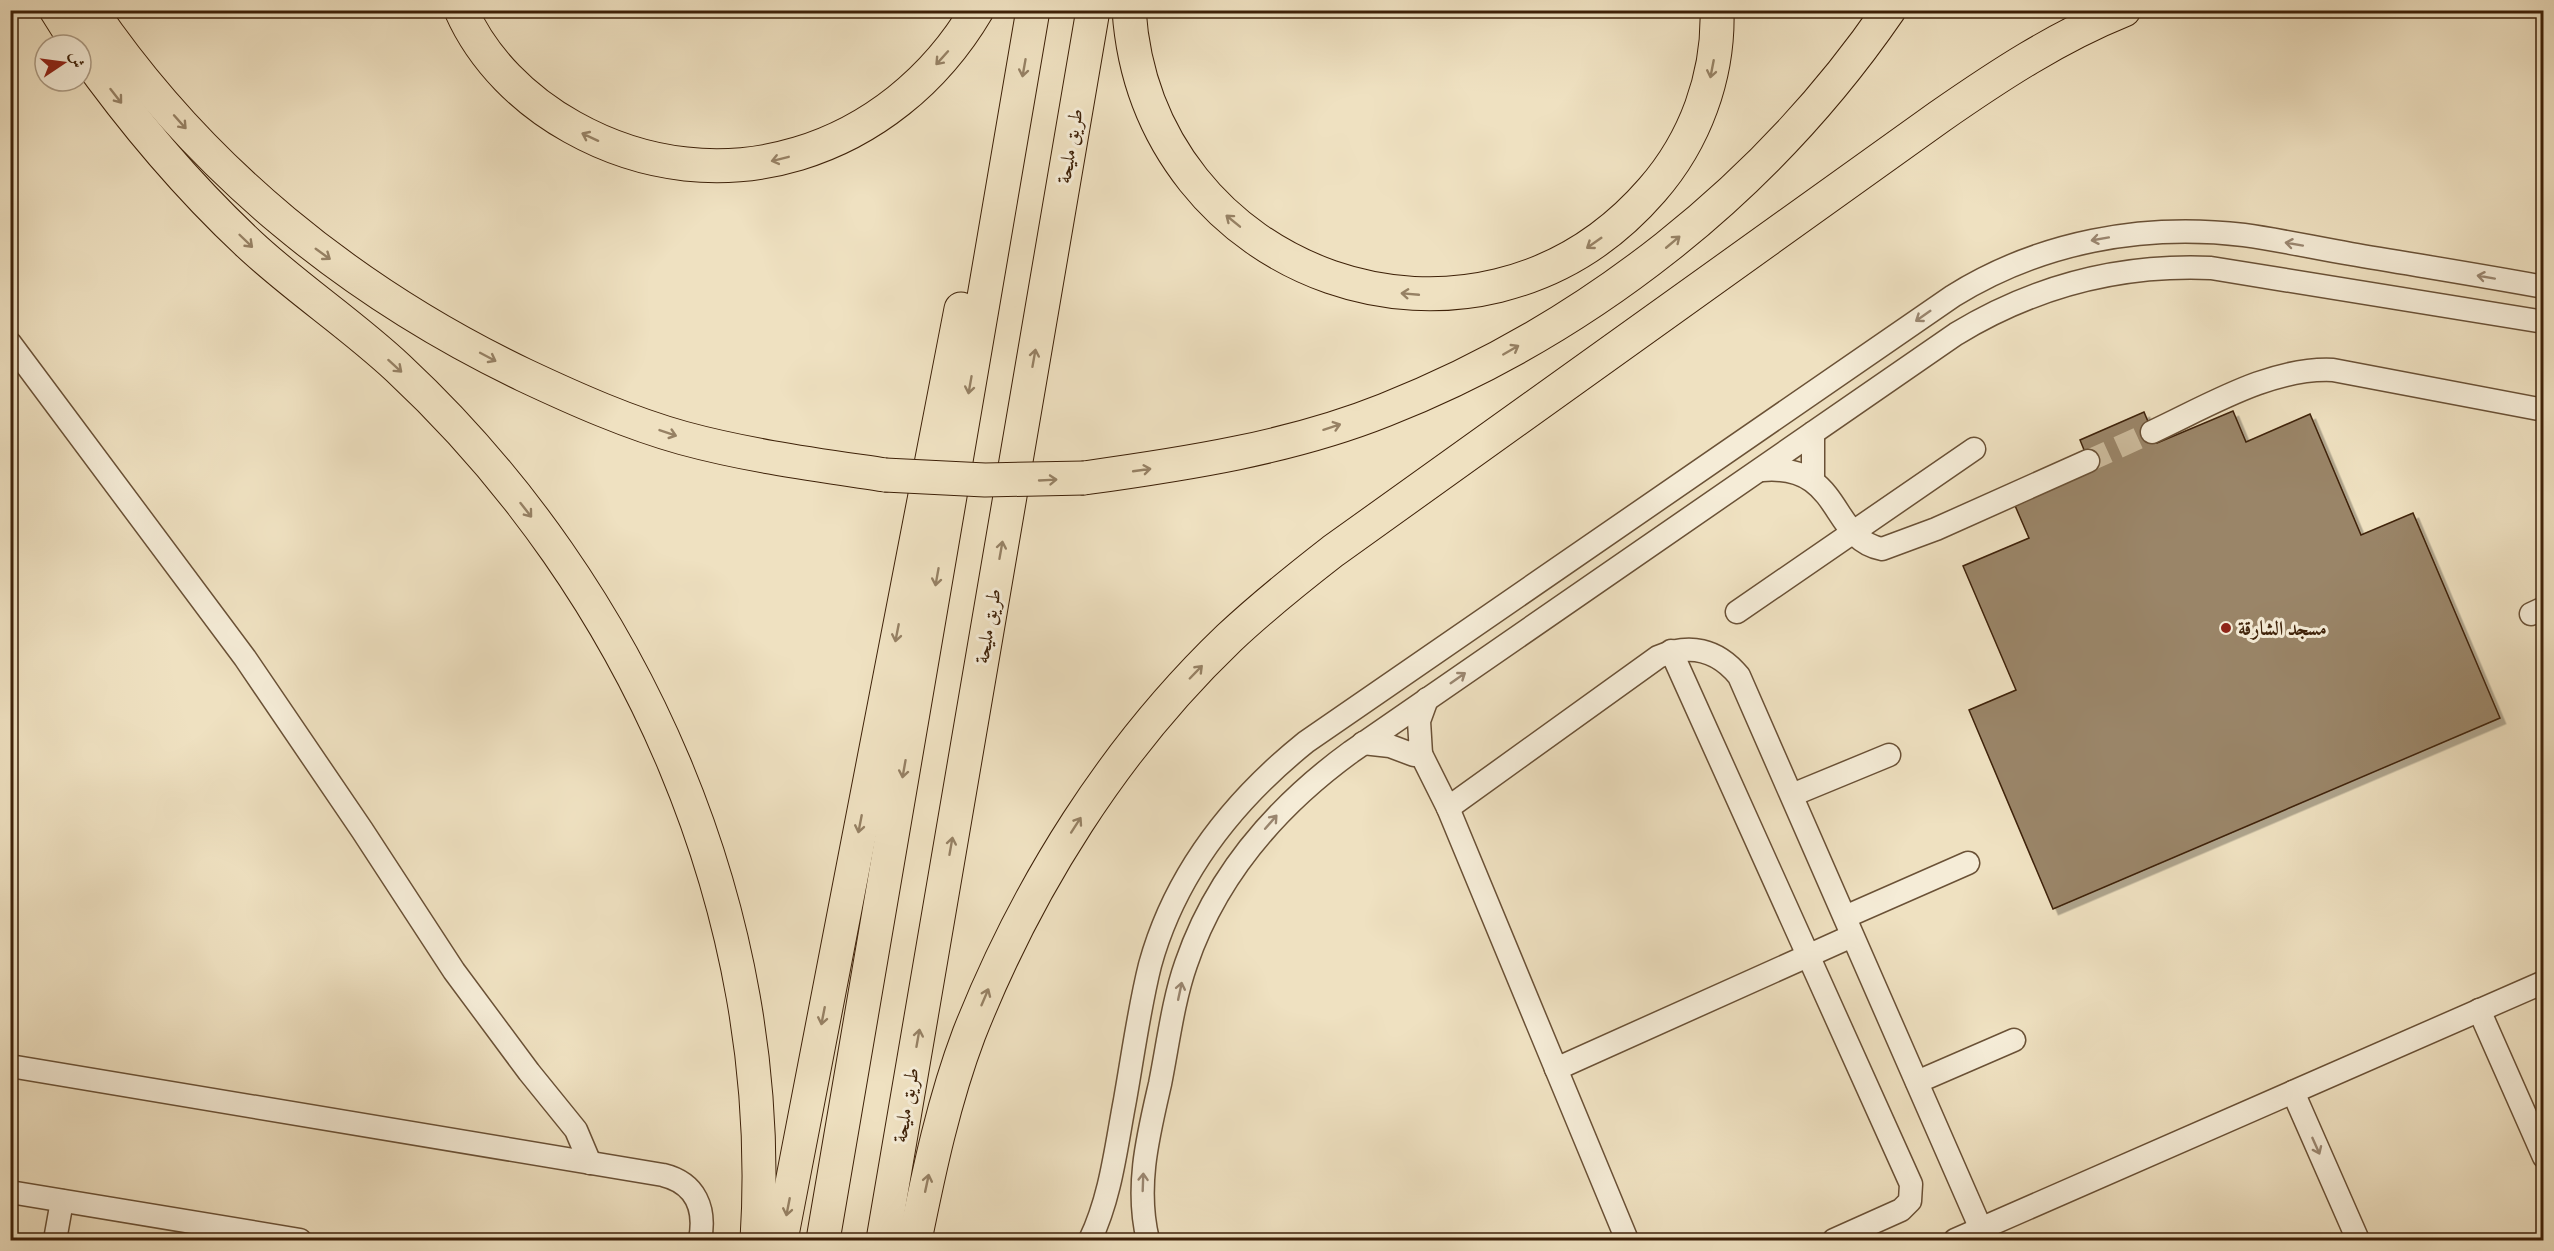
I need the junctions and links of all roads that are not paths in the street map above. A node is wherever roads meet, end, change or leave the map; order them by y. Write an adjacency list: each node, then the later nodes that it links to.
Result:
1 (56, 10): 11 (highway)
2 (91, 10): 9 (highway, one-way to 9, bridge)
3 (461, 10): 4 (highway, one-way to 3)
4 (977, 10)
5 (1034, 10): 13 (highway, one-way to 13)
6 (1093, 10): 57 (highway, طريق مليحة, one-way to 6)
7 (1129, 10): 8 (highway, one-way to 7)
8 (1716, 10)
9 (1889, 10)
10 (2124, 10): 58 (highway, one-way to 10)
11 (70, 33)
12 (93, 64): 54 (highway, one-way to 54)
13 (1010, 147): 55 (highway, one-way to 55); 56 (highway, one-way to 56)
14 (2538, 286): 15 (street); 17 (street, one-way to 17)
15 (2534, 320): 19 (street)
16 (10, 343): 47 (street)
17 (1805, 398): 19 (street); 23 (street)
18 (2544, 410): 20 (street)
19 (1820, 428): 24 (street); 25 (street)
20 (2152, 432)
21 (1974, 449): 27 (street)
22 (2088, 461): 27 (street)
23 (1708, 465): 26 (street); 59 (street)
24 (1762, 470): 25 (street); 26 (street)
25 (1813, 479): 27 (street)
26 (1730, 490): 30 (street, one-way to 26)
27 (1854, 531): 28 (street)
28 (1737, 612)
29 (1671, 651): 34 (street); 35 (street); 38 (street)
30 (1427, 699): 31 (street); 32 (street)
31 (1363, 743): 32 (street); 60 (street, one-way to 31)
32 (1421, 754): 35 (street)
33 (1889, 755): 34 (street)
34 (1792, 795): 37 (street)
35 (1448, 808): 43 (street)
36 (1968, 862): 37 (street)
37 (1848, 926): 38 (street); 44 (street)
38 (1808, 956): 43 (street); 62 (street)
39 (2544, 982): 40 (street)
40 (2479, 1010): 45 (street); 46 (street)
41 (2014, 1041): 44 (street)
42 (10, 1066): 47 (street)
43 (1556, 1069): 61 (street)
44 (1917, 1082): 50 (street)
45 (2293, 1092): 50 (street); 64 (street, one-way to 64)
46 (2544, 1157)
47 (590, 1162): 53 (street)
48 (10, 1192): 49 (street)
49 (62, 1201): 51 (street); 52 (street)
50 (1981, 1229): 63 (street)
51 (55, 1240)
52 (300, 1240)
53 (700, 1240)
54 (757, 1240)
55 (782, 1240)
56 (823, 1240)
57 (883, 1240)
58 (915, 1240)
59 (1090, 1240)
60 (1148, 1240)
61 (1627, 1240)
62 (1834, 1240)
63 (1955, 1240)
64 (2358, 1240)

